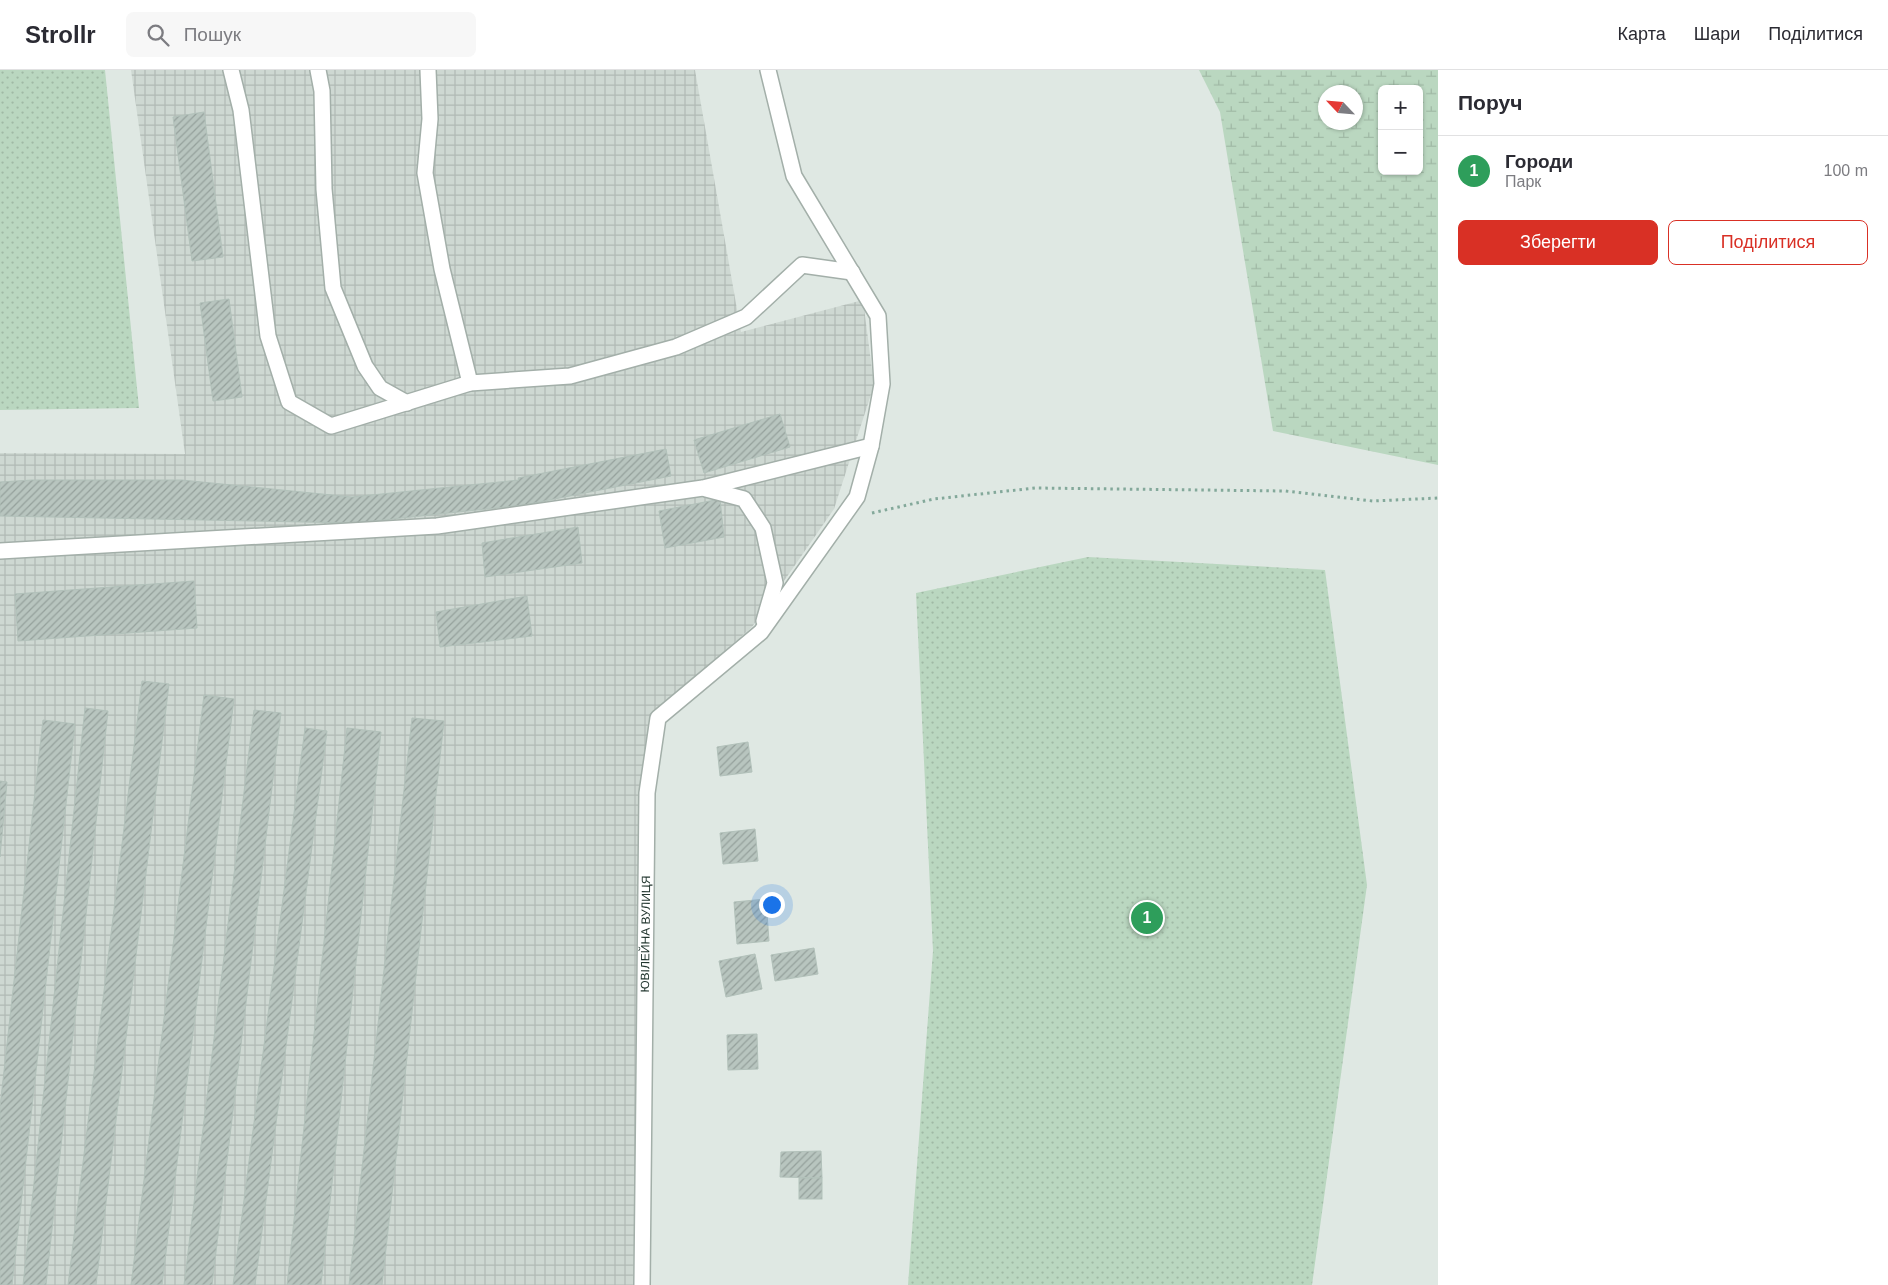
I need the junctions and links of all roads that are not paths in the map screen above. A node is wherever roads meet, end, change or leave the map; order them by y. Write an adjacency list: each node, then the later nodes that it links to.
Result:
1 (232, 70): 7 (street)
2 (318, 70): 7 (street)
3 (428, 70): 6 (street)
4 (768, 70): 5 (street, ЮВІЛЕЙНА ВУЛИЦЯ)
5 (852, 272): 6 (street); 8 (street, ЮВІЛЕЙНА ВУЛИЦЯ)
6 (470, 383): 7 (street)
7 (407, 403)
8 (871, 446): 9 (street); 11 (street, ЮВІЛЕЙНА ВУЛИЦЯ)
9 (703, 488): 10 (street); 11 (street)
10 (0, 551)
11 (761, 632): 12 (street, ЮВІЛЕЙНА ВУЛИЦЯ)
12 (642, 1285)

